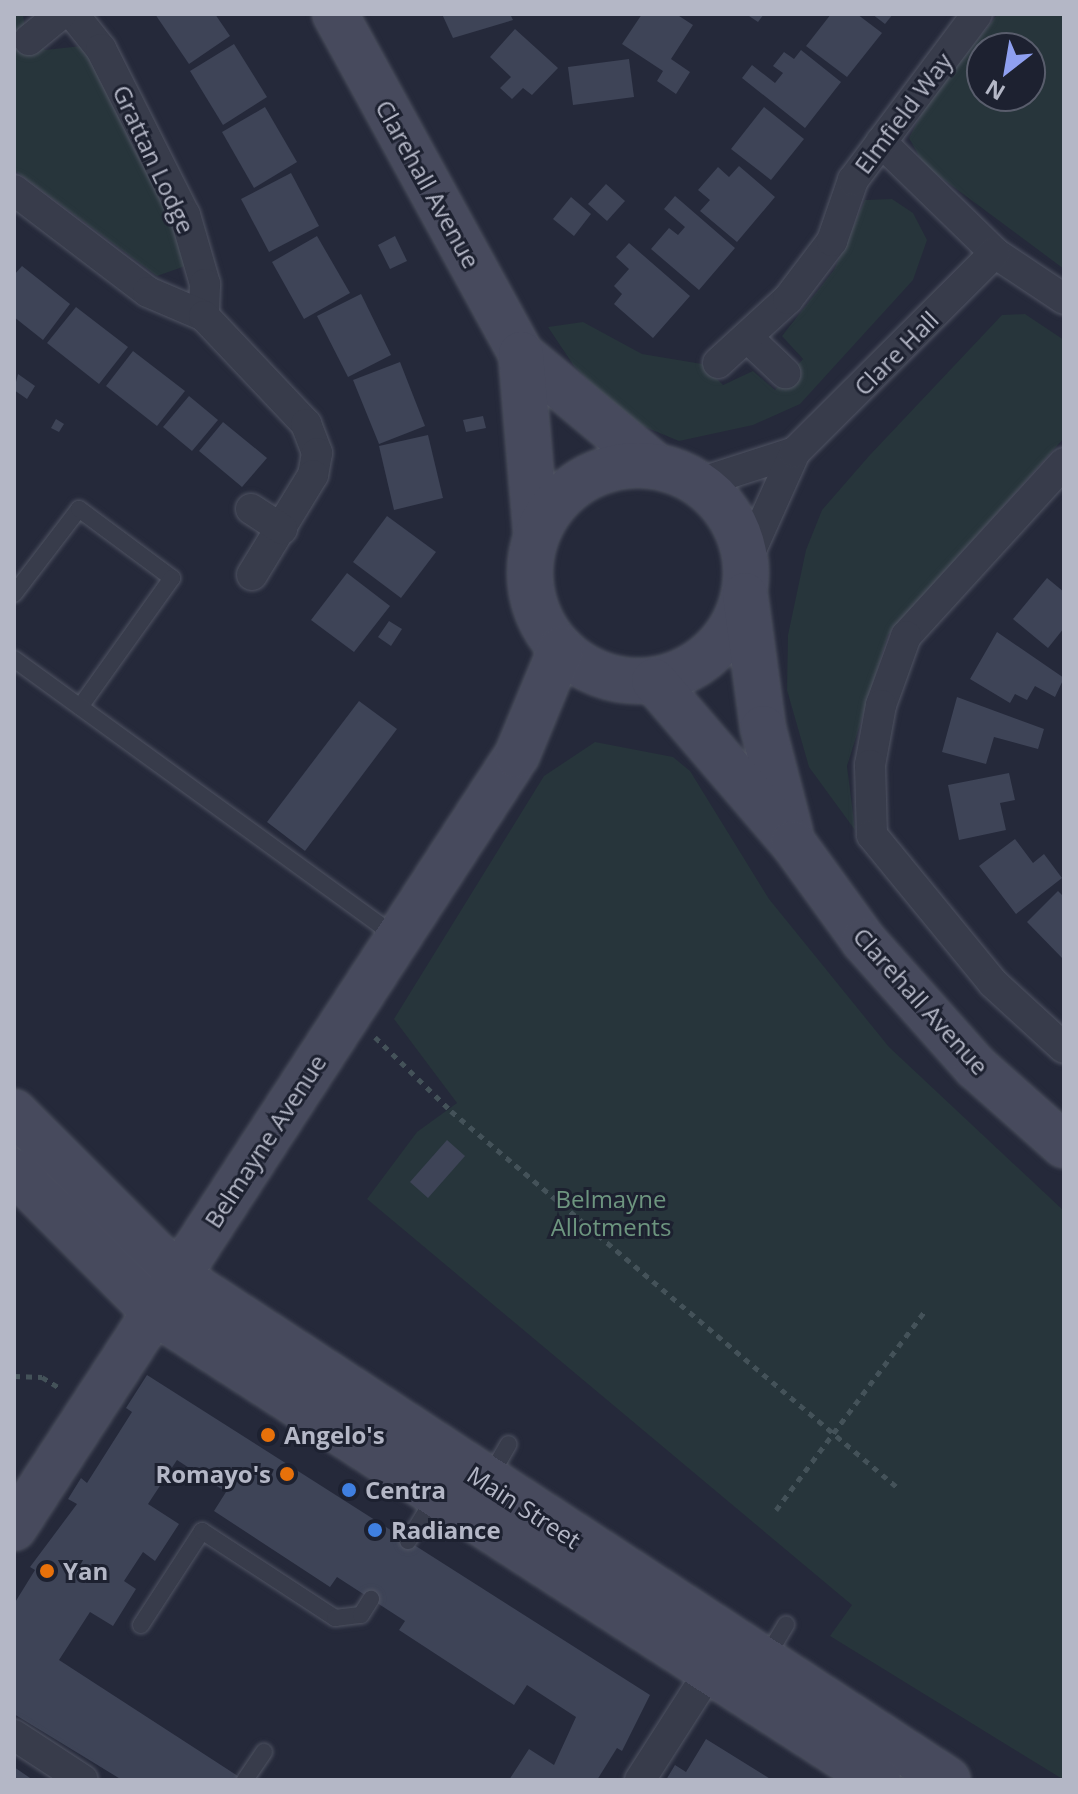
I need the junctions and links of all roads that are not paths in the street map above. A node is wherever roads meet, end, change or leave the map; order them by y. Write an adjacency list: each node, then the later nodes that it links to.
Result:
1 (61, 14): 5 (street)
2 (73, 14): 10 (street, Grattan Lodge)
3 (335, 14): 12 (street, Clarehall Avenue)
4 (977, 14): 6 (street, Elmfield Way)
5 (29, 40)
6 (881, 142): 8 (street); 11 (street, Elmfield Way)
7 (14, 190): 10 (street)
8 (995, 253): 9 (street); 15 (street, Clare Hall)
9 (1064, 299)
10 (204, 316): 20 (street)
11 (749, 339): 13 (street, Elmfield Way); 14 (street)
12 (521, 354): 17 (street, Clarehall Avenue); 21 (street, Clarehall Avenue)
13 (718, 363)
14 (785, 373)
15 (795, 452): 18 (street, Clare Hall); 23 (street, Clare Hall)
16 (1064, 463): 33 (street)
17 (654, 465): 18 (street); 21 (street)
18 (699, 483): 23 (street)
19 (251, 509): 20 (street)
20 (282, 529): 22 (street)
21 (536, 533): 25 (street)
22 (252, 575)
23 (745, 578): 28 (street); 31 (street, Clarehall Avenue)
24 (14, 594): 29 (lane)
25 (561, 649): 27 (street); 30 (street, Belmayne Avenue)
26 (14, 659): 29 (lane)
27 (598, 674): 28 (street); 30 (street, Belmayne Avenue)
28 (654, 681): 31 (street, Clarehall Avenue)
29 (80, 707): 32 (lane)
30 (517, 755): 32 (street, Belmayne Avenue)
31 (793, 843): 35 (street, Clarehall Avenue)
32 (398, 938): 37 (street, Belmayne Avenue)
33 (1064, 1048)
34 (14, 1112): 37 (street, Main Street)
35 (1064, 1145)
36 (14, 1171): 38 (street, Main Street)
37 (178, 1276): 38 (street, Belmayne Avenue); 40 (street, Main Street)
38 (154, 1312): 41 (street, Main Street); 42 (street, Belmayne Avenue)
39 (509, 1444): 40 (lane)
40 (486, 1482): 47 (street, Main Street)
41 (437, 1494): 43 (lane); 48 (street, Main Street)
42 (14, 1528)
43 (408, 1541)
44 (371, 1599): 45 (lane)
45 (141, 1625)
46 (786, 1625): 47 (lane)
47 (763, 1663): 55 (street, Main Street)
48 (709, 1672): 53 (street); 54 (street, Main Street)
49 (14, 1735): 51 (street)
50 (264, 1752): 52 (lane)
51 (83, 1780)
52 (245, 1780)
53 (640, 1780)
54 (878, 1780)
55 (948, 1780)

